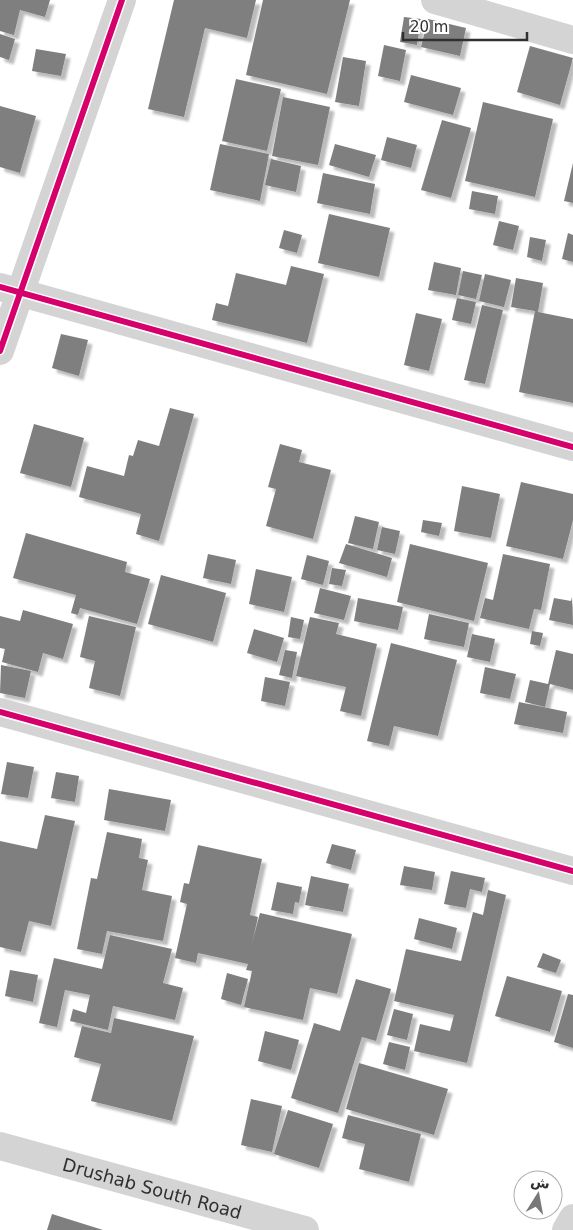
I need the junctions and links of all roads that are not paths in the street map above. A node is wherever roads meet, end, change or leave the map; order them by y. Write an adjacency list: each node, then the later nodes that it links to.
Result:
1 (122, 0): 4 (street)
2 (434, 0): 3 (street)
3 (573, 40)
4 (11, 290): 5 (street); 6 (street)
5 (0, 350)
6 (573, 447)
7 (0, 712): 8 (street)
8 (573, 871)
9 (0, 1146): 11 (street, Drushab South Road)
10 (573, 1218): 12 (street)
11 (305, 1230)
12 (566, 1230)

